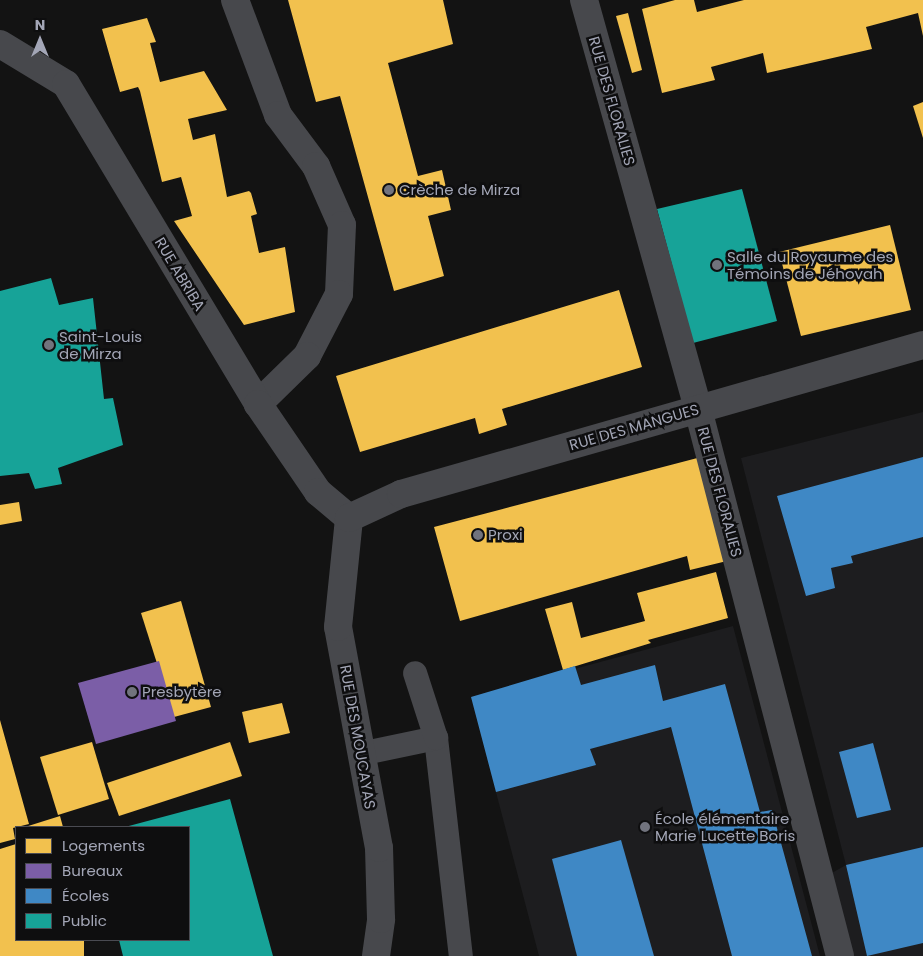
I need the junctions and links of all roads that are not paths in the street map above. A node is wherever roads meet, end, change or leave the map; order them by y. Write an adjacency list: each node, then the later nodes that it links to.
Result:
1 (235, 0): 5 (street)
2 (584, 0): 6 (street, RUE DES FLORALIES)
3 (0, 44): 5 (street, RUE ABRIBA)
4 (923, 345): 6 (street, RUE DES MANGUES)
5 (258, 404): 7 (street, RUE ABRIBA)
6 (698, 409): 7 (street, RUE DES MANGUES); 13 (street, RUE DES FLORALIES)
7 (349, 518): 10 (street, RUE DES MOUCAYAS)
8 (414, 673): 9 (lane)
9 (436, 738): 10 (lane); 12 (lane)
10 (360, 754): 11 (street, RUE DES MOUCAYAS)
11 (376, 956)
12 (461, 956)
13 (840, 956)

